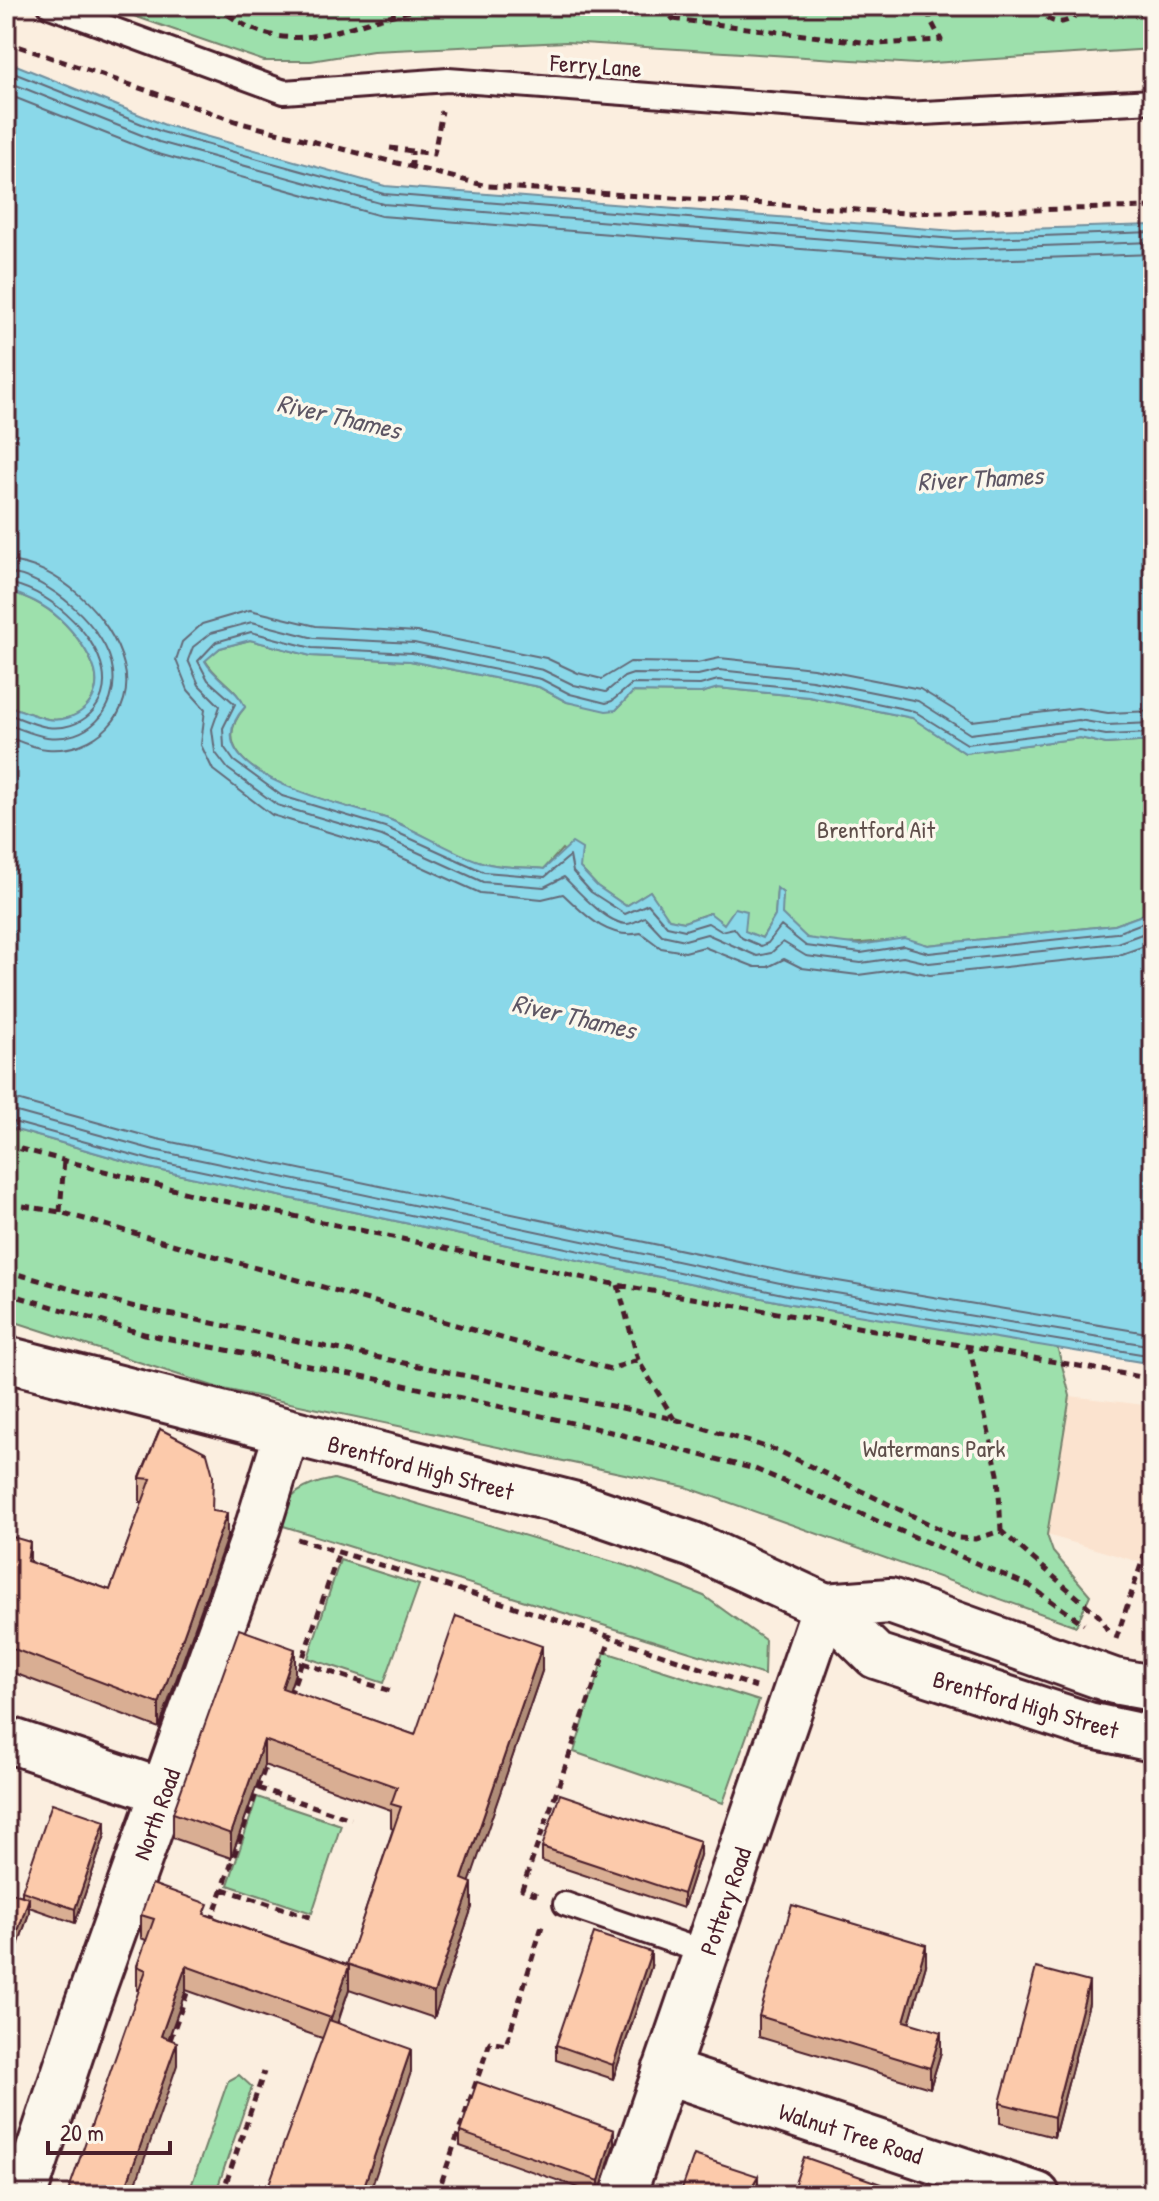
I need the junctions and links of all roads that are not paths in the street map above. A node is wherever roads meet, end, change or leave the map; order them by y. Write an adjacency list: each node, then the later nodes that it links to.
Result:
1 (50, 6): 2 (lane, Ferry Lane)
2 (1153, 101)
3 (6, 1359): 4 (street, Brentford High Street)
4 (287, 1432): 5 (street, Brentford High Street); 9 (street, North Road)
5 (825, 1606): 6 (street, Brentford High Street); 8 (street, Brentford High Street); 11 (street, Pottery Road)
6 (1153, 1688)
7 (6, 1739): 9 (street)
8 (1153, 1739)
9 (164, 1792): 13 (street, North Road)
10 (554, 1906): 11 (lane)
11 (707, 1953): 12 (street, Pottery Road)
12 (665, 2071): 14 (street, Pottery Road); 15 (street, Walnut Tree Road)
13 (24, 2195)
14 (623, 2195)
15 (1037, 2195)

